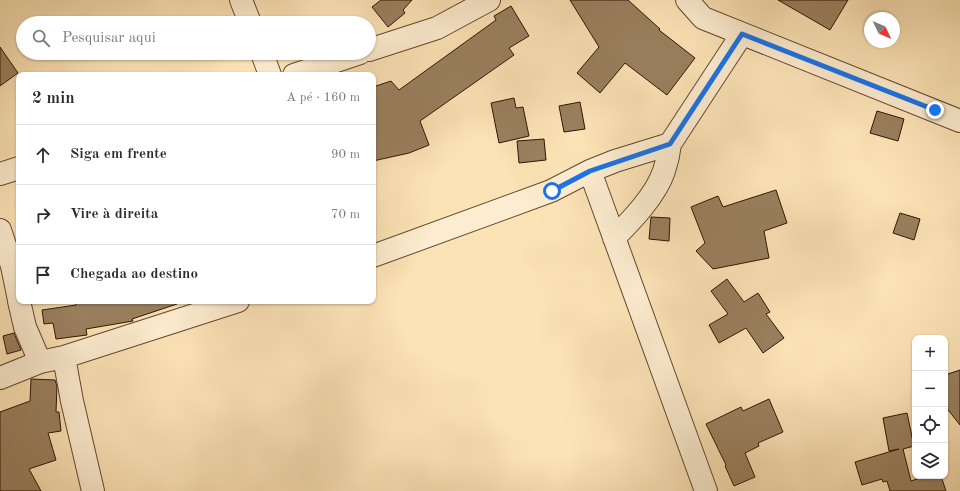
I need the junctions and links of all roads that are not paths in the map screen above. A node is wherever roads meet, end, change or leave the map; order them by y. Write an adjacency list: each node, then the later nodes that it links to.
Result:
1 (241, 0): 4 (street)
2 (489, 0): 6 (street)
3 (687, 0): 5 (street)
4 (247, 16)
5 (742, 34): 11 (street); 12 (street)
6 (376, 48)
7 (265, 60): 9 (street)
8 (339, 60): 10 (street)
9 (269, 72)
10 (303, 72)
11 (960, 121)
12 (670, 144): 14 (street); 17 (street)
13 (16, 169): 15 (street)
14 (590, 171): 17 (street); 18 (street)
15 (0, 174)
16 (0, 230): 19 (street)
17 (614, 238): 26 (street)
18 (376, 255)
19 (16, 285)
20 (20, 304): 23 (street)
21 (229, 304): 22 (street)
22 (64, 356): 23 (street); 25 (street)
23 (40, 362): 24 (street)
24 (0, 378)
25 (92, 491)
26 (706, 491)

